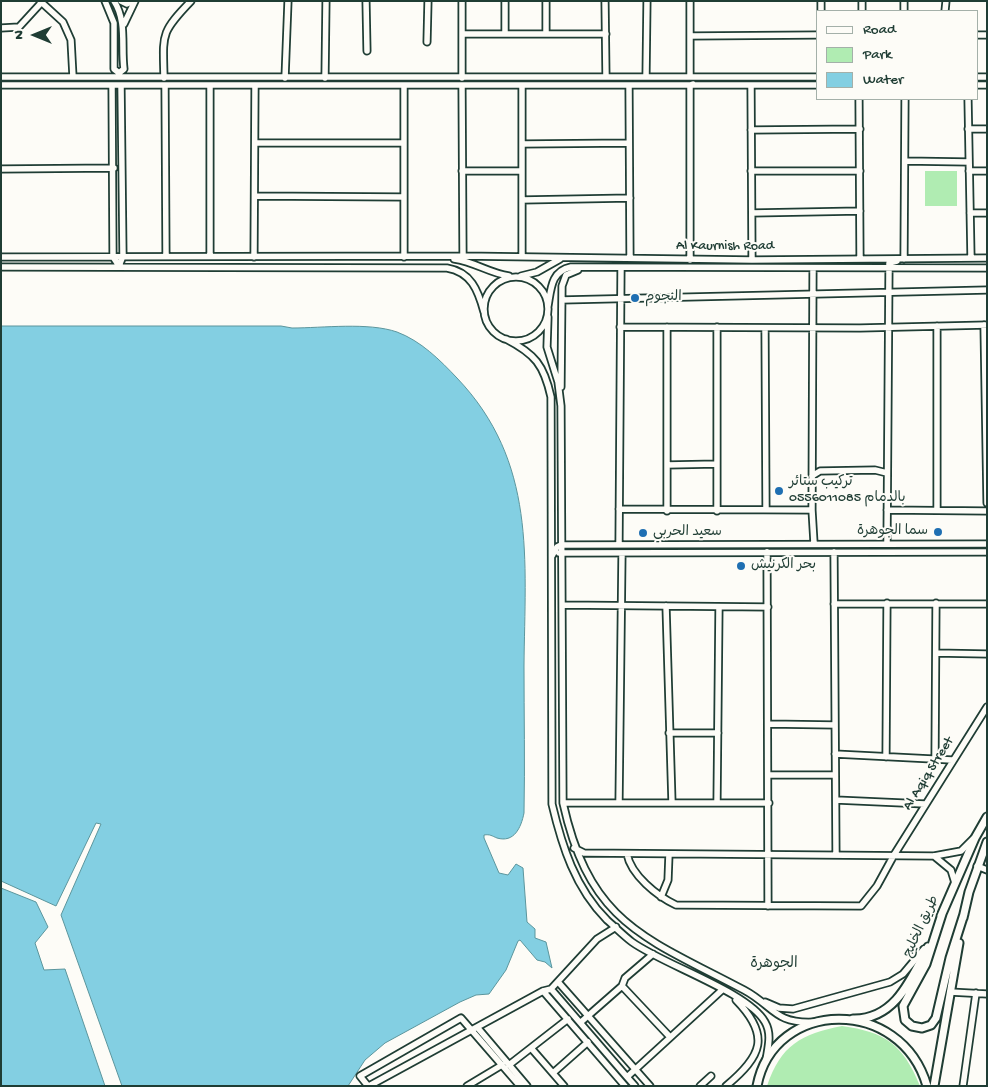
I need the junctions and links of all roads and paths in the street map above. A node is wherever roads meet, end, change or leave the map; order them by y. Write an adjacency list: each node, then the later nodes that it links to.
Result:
1 (105, 1): 27 (street)
2 (114, 1): 18 (street)
3 (122, 1): 4 (street)
4 (134, 1): 18 (street)
5 (191, 1): 34 (street)
6 (288, 1): 35 (street)
7 (326, 1): 36 (street)
8 (366, 1): 26 (street)
9 (428, 1): 25 (street)
10 (462, 1): 19 (street)
11 (505, 1): 20 (street)
12 (546, 1): 21 (street)
13 (605, 1): 22 (street)
14 (646, 1): 40 (street)
15 (690, 1): 24 (street)
16 (40, 2): 17 (street); 31 (street)
17 (1, 28)
18 (123, 29): 28 (street)
19 (462, 34): 20 (street); 37 (street)
20 (505, 34): 21 (street)
21 (546, 34): 22 (street)
22 (606, 34): 39 (street)
23 (816, 35): 24 (street)
24 (690, 36): 41 (street)
25 (427, 42)
26 (367, 51)
27 (114, 69): 28 (street); 32 (street)
28 (123, 70): 33 (street)
29 (816, 77): 42 (street)
30 (1, 78): 31 (street)
31 (73, 78): 32 (street)
32 (107, 78): 33 (street)
33 (130, 78): 34 (street)
34 (164, 78): 35 (street)
35 (285, 78): 36 (street)
36 (327, 78): 37 (street); 49 (street)
37 (462, 78): 38 (street)
38 (491, 78): 39 (street); 51 (street)
39 (606, 78): 40 (street)
40 (646, 78): 41 (street)
41 (690, 78): 42 (street)
42 (731, 78): 54 (street)
43 (1, 85): 44 (street)
44 (112, 85): 45 (street); 70 (street)
45 (121, 85): 46 (street); 71 (street)
46 (165, 85): 47 (street); 88 (street)
47 (210, 85): 48 (street); 89 (street)
48 (254, 85): 49 (street); 64 (street)
49 (285, 85): 50 (street)
50 (404, 85): 51 (street); 65 (street)
51 (462, 85): 52 (street); 77 (street)
52 (522, 85): 53 (street); 67 (street)
53 (629, 85): 54 (street); 66 (street)
54 (690, 85): 55 (street); 104 (street)
55 (751, 85): 56 (street); 63 (street)
56 (816, 85)
57 (860, 100): 60 (street)
58 (905, 100): 68 (street)
59 (968, 100): 61 (street)
60 (860, 129): 63 (street); 74 (street)
61 (968, 129): 62 (street); 69 (street)
62 (987, 129)
63 (751, 130): 78 (street)
64 (255, 142): 65 (street); 79 (street)
65 (403, 143): 80 (street)
66 (629, 143): 67 (street); 81 (street)
67 (522, 144): 73 (street)
68 (904, 161): 69 (street); 102 (street)
69 (969, 162): 75 (street)
70 (113, 168): 71 (street); 72 (street); 93 (street)
71 (122, 168): 87 (street)
72 (1, 169)
73 (522, 171): 77 (street); 82 (street)
74 (860, 171): 78 (street); 83 (street)
75 (969, 171): 76 (street); 85 (street)
76 (987, 171)
77 (462, 172): 91 (street)
78 (751, 172): 84 (street)
79 (255, 196): 80 (street); 90 (street)
80 (403, 197): 94 (street)
81 (630, 198): 82 (street); 98 (street)
82 (522, 200): 95 (street)
83 (860, 211): 84 (street); 99 (street)
84 (752, 213): 105 (street)
85 (970, 213): 86 (street); 100 (street)
86 (987, 213)
87 (123, 256): 88 (street); 93 (street); 106 (street)
88 (166, 256): 89 (street)
89 (210, 256): 90 (street)
90 (254, 256): 94 (street)
91 (463, 256): 95 (street, Al Kaurnish Road); 97 (street, Al Kaurnish Road)
92 (2, 257): 93 (street)
93 (113, 257): 106 (street)
94 (404, 257): 97 (street)
95 (522, 257): 96 (street, Al Kaurnish Road)
96 (567, 257): 98 (street, Al Kaurnish Road); 113 (street)
97 (434, 258): 114 (street)
98 (630, 258): 104 (street, Al Kaurnish Road)
99 (860, 258): 102 (street, Al Kaurnish Road); 105 (street, Al Kaurnish Road)
100 (971, 258): 101 (street, Al Kaurnish Road); 103 (street, Al Kaurnish Road)
101 (987, 258)
102 (904, 259): 103 (street, Al Kaurnish Road)
103 (928, 259): 111 (street)
104 (690, 260): 105 (street, Al Kaurnish Road)
105 (752, 260)
106 (119, 266): 107 (street); 121 (street)
107 (1, 267)
108 (585, 268): 109 (street, Al Kaurnish Road); 119 (street); 120 (street, Al Kaurnish Road)
109 (622, 268): 110 (street, Al Kaurnish Road); 118 (street)
110 (813, 268): 111 (street, Al Kaurnish Road); 117 (street)
111 (889, 268): 112 (street, Al Kaurnish Road); 116 (street)
112 (987, 268)
113 (518, 276): 114 (street); 120 (street)
114 (511, 277): 121 (street)
115 (987, 290): 116 (street)
116 (888, 292): 117 (street); 130 (street)
117 (813, 295): 118 (street); 129 (street)
118 (620, 298): 119 (street); 125 (street)
119 (562, 300): 132 (street)
120 (548, 306): 122 (street)
121 (484, 312): 131 (street)
122 (548, 317): 131 (street); 132 (street)
123 (985, 325): 124 (street); 137 (street)
124 (937, 326): 130 (street); 142 (street)
125 (620, 327): 126 (street); 138 (street)
126 (667, 327): 127 (street); 133 (street)
127 (717, 327): 128 (street); 134 (street)
128 (765, 328): 129 (street); 139 (street)
129 (813, 328): 130 (street); 136 (street)
130 (888, 328): 135 (street)
131 (506, 339): 146 (street)
132 (560, 406): 150 (street)
133 (667, 464): 134 (street); 143 (street)
134 (717, 464): 144 (street)
135 (887, 474): 136 (street); 141 (street)
136 (812, 476): 140 (street)
137 (987, 503)
138 (618, 509): 143 (street); 151 (street)
139 (766, 510): 140 (street); 144 (street)
140 (812, 510): 148 (street)
141 (887, 510): 142 (street); 147 (street)
142 (936, 510): 145 (street)
143 (667, 511): 144 (street)
144 (717, 511)
145 (987, 511)
146 (552, 541): 152 (street); 158 (street)
147 (887, 542): 148 (street); 149 (street)
148 (814, 543): 151 (street)
149 (987, 544)
150 (561, 545): 151 (street); 152 (street); 156 (street)
151 (618, 545)
152 (555, 549): 156 (street); 158 (street)
153 (767, 552): 154 (street); 157 (street); 167 (street)
154 (834, 552): 155 (street); 161 (street)
155 (987, 552)
156 (561, 553): 157 (street); 163 (street)
157 (622, 553): 164 (street)
158 (552, 558): 207 (street)
159 (887, 603): 160 (street); 161 (street); 176 (street)
160 (936, 603): 162 (street); 168 (street)
161 (834, 604): 172 (street)
162 (987, 604)
163 (562, 605): 164 (street); 182 (street)
164 (620, 606): 165 (street); 183 (street)
165 (666, 606): 166 (street); 173 (street)
166 (720, 607): 167 (street); 174 (street)
167 (768, 607): 171 (street)
168 (936, 653): 169 (street); 177 (street)
169 (987, 654)
170 (987, 706): 178 (street, Al Aqiq Street)
171 (769, 724): 172 (street); 179 (street)
172 (835, 725): 175 (street)
173 (669, 733): 174 (street); 184 (street)
174 (718, 733): 185 (street)
175 (835, 754): 176 (street); 180 (street)
176 (886, 757): 177 (street)
177 (935, 759): 178 (street)
178 (952, 760): 187 (street, Al Aqiq Street)
179 (769, 775): 180 (street); 186 (street)
180 (835, 775): 181 (street)
181 (836, 800): 187 (street); 196 (street)
182 (562, 803): 183 (street); 191 (street)
183 (619, 803): 184 (street)
184 (672, 803): 185 (street)
185 (717, 803): 186 (street)
186 (769, 803): 195 (street)
187 (925, 804): 197 (street, Al Aqiq Street)
188 (987, 817): 189 (main road, طريق الخليج)
189 (975, 838): 192 (street); 202 (main road, طريق الخليج)
190 (987, 842): 200 (main road)
191 (574, 848): 193 (street); 210 (street)
192 (950, 853): 198 (street); 199 (street)
193 (627, 854): 194 (street); 203 (street)
194 (670, 854): 195 (street); 203 (street)
195 (770, 854): 196 (street); 204 (street)
196 (836, 854): 197 (street)
197 (894, 855): 198 (street); 204 (street, Al Aqiq Street)
198 (934, 856): 199 (street)
199 (944, 864): 202 (street)
200 (977, 866): 201 (street); 206 (main road)
201 (987, 870)
202 (955, 884): 205 (main road, طريق الخليج)
203 (661, 897): 204 (street)
204 (768, 906)
205 (942, 914): 206 (main road); 208 (main road, طريق الخليج)
206 (964, 914): 217 (main road)
207 (616, 927): 209 (street); 212 (street)
208 (929, 944): 221 (street); 224 (main road, طريق الخليج)
209 (653, 954): 211 (street); 213 (street)
210 (695, 966): 211 (street); 221 (street)
211 (684, 971): 215 (street)
212 (559, 983): 214 (street); 222 (street)
213 (622, 986): 222 (street); 228 (street)
214 (551, 989): 216 (street); 226 (street)
215 (722, 990): 218 (street); 228 (street)
216 (543, 991): 223 (street); 227 (street)
217 (950, 992): 219 (street); 250 (main road)
218 (729, 993): 232 (street); 248 (street)
219 (976, 993): 220 (street); 251 (street)
220 (987, 994)
221 (757, 998): 225 (street)
222 (588, 1016): 226 (street); 234 (street)
223 (568, 1019): 229 (street); 230 (street)
224 (853, 1019): 225 (main road); 249 (main road)
225 (821, 1021): 232 (main road)
226 (581, 1022): 237 (street)
227 (474, 1029): 231 (street); 233 (street); 239 (street); 239 (street)
228 (670, 1037): 234 (street)
229 (588, 1042): 235 (street); 244 (street)
230 (531, 1048): 233 (street); 235 (street)
231 (502, 1064): 240 (street); 241 (street)
232 (766, 1064): 238 (main road)
233 (509, 1065): 242 (street)
234 (635, 1068): 237 (street); 246 (street)
235 (553, 1073): 243 (street)
236 (712, 1076): 247 (street)
237 (627, 1077): 245 (street)
238 (757, 1085)
239 (368, 1086)
240 (467, 1086)
241 (520, 1086)
242 (527, 1086)
243 (564, 1086)
244 (624, 1086)
245 (635, 1086)
246 (650, 1086)
247 (700, 1086)
248 (726, 1086)
249 (927, 1086)
250 (934, 1086)
251 (963, 1086)

